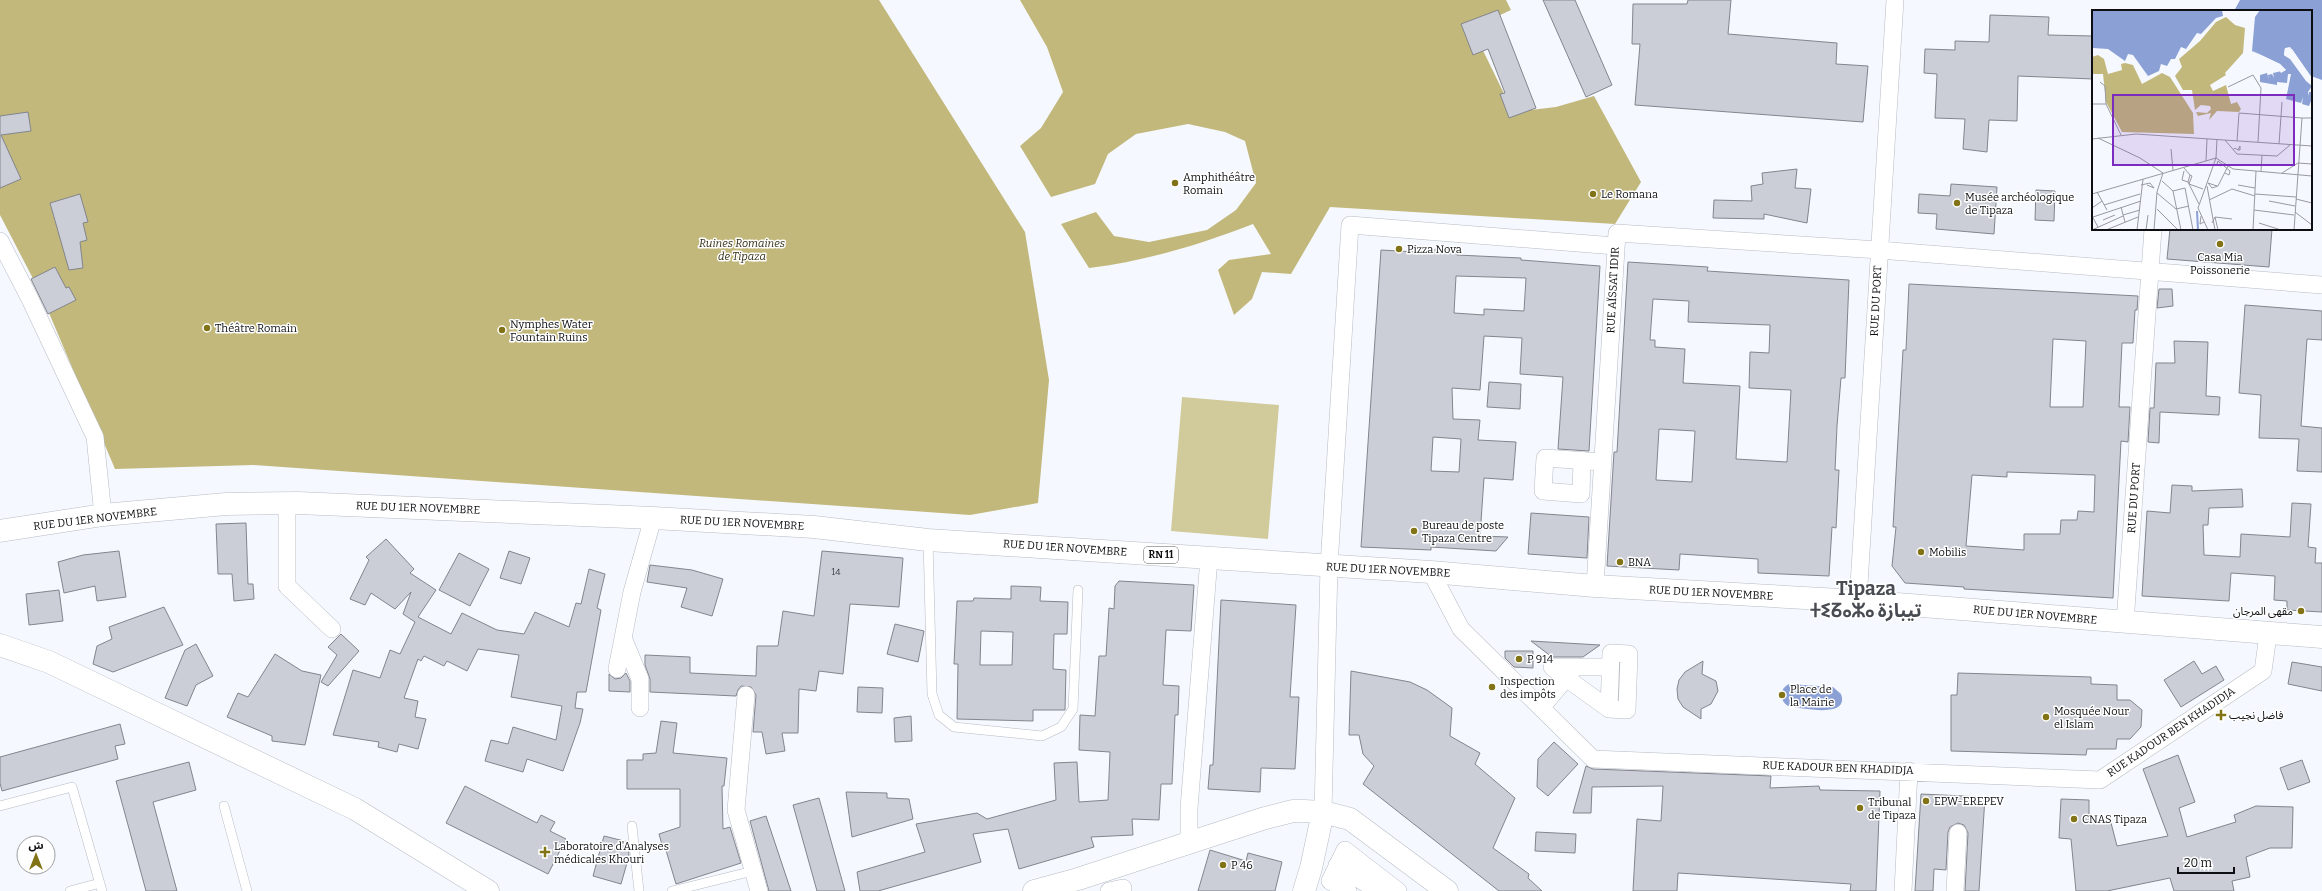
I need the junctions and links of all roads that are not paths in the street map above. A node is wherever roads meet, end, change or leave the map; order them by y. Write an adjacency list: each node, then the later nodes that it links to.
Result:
1 (1895, 0): 5 (street, RUE DU PORT)
2 (2153, 230): 6 (street, RUE DU PORT)
3 (0, 241): 11 (street)
4 (1615, 246): 5 (street, RUE AÏSSAT IDIR); 9 (street, RUE AÏSSAT IDIR); 16 (street)
5 (1879, 250): 6 (street); 20 (street, RUE DU PORT)
6 (2151, 271): 7 (street); 21 (street, RUE DU PORT)
7 (2322, 285)
8 (1582, 460): 9 (street)
9 (1602, 462): 18 (street, RUE AÏSSAT IDIR)
10 (287, 503): 11 (main road, RUE DU 1ER NOVEMBRE / RN 11); 12 (main road, RUE DU 1ER NOVEMBRE / RN 11); 22 (street)
11 (103, 515): 13 (main road, RUE DU 1ER NOVEMBRE / RN 11)
12 (653, 518): 14 (main road, RUE DU 1ER NOVEMBRE / RN 11); 25 (street)
13 (0, 531)
14 (928, 540): 15 (main road, RUE DU 1ER NOVEMBRE / RN 11); 19 (lane)
15 (1209, 558): 16 (main road, RUE DU 1ER NOVEMBRE / RN 11); 40 (street)
16 (1329, 566): 17 (main road, RUE DU 1ER NOVEMBRE / RN 11); 37 (street)
17 (1431, 572): 18 (main road, RUE DU 1ER NOVEMBRE / RN 11); 32 (street, RUE KADOUR BEN KHADIDJA)
18 (1595, 586): 20 (main road, RUE DU 1ER NOVEMBRE / RN 11)
19 (1078, 590)
20 (1858, 601): 21 (main road, RUE DU 1ER NOVEMBRE / RN 11)
21 (2125, 623): 23 (main road, RUE DU 1ER NOVEMBRE / RN 11)
22 (332, 628)
23 (2268, 635): 24 (main road, RUE DU 1ER NOVEMBRE / RN 11); 34 (street, RUE KADOUR BEN KHADIDJA)
24 (2322, 637)
25 (624, 640): 28 (street); 31 (street)
26 (0, 646): 46 (main road)
27 (1610, 667): 29 (street); 33 (street); 33 (street)
28 (617, 670)
29 (1571, 673): 32 (street); 33 (street)
30 (746, 695): 42 (street)
31 (640, 708)
32 (1541, 708): 34 (street, RUE KADOUR BEN KHADIDJA)
33 (1609, 710)
34 (1909, 771): 56 (street)
35 (0, 806): 43 (lane)
36 (224, 806): 45 (lane)
37 (1323, 812): 40 (main road); 51 (main road); 55 (main road)
38 (632, 826): 47 (lane)
39 (1958, 833): 57 (street)
40 (1189, 844): 50 (main road)
41 (1337, 865): 52 (street); 53 (street); 54 (street)
42 (753, 871): 48 (lane); 49 (street)
43 (101, 887): 44 (lane)
44 (70, 891)
45 (247, 891)
46 (488, 891)
47 (639, 891)
48 (672, 891)
49 (759, 891)
50 (1034, 891)
51 (1304, 891)
52 (1348, 891)
53 (1378, 891)
54 (1398, 891)
55 (1447, 891)
56 (1903, 891)
57 (1955, 891)

